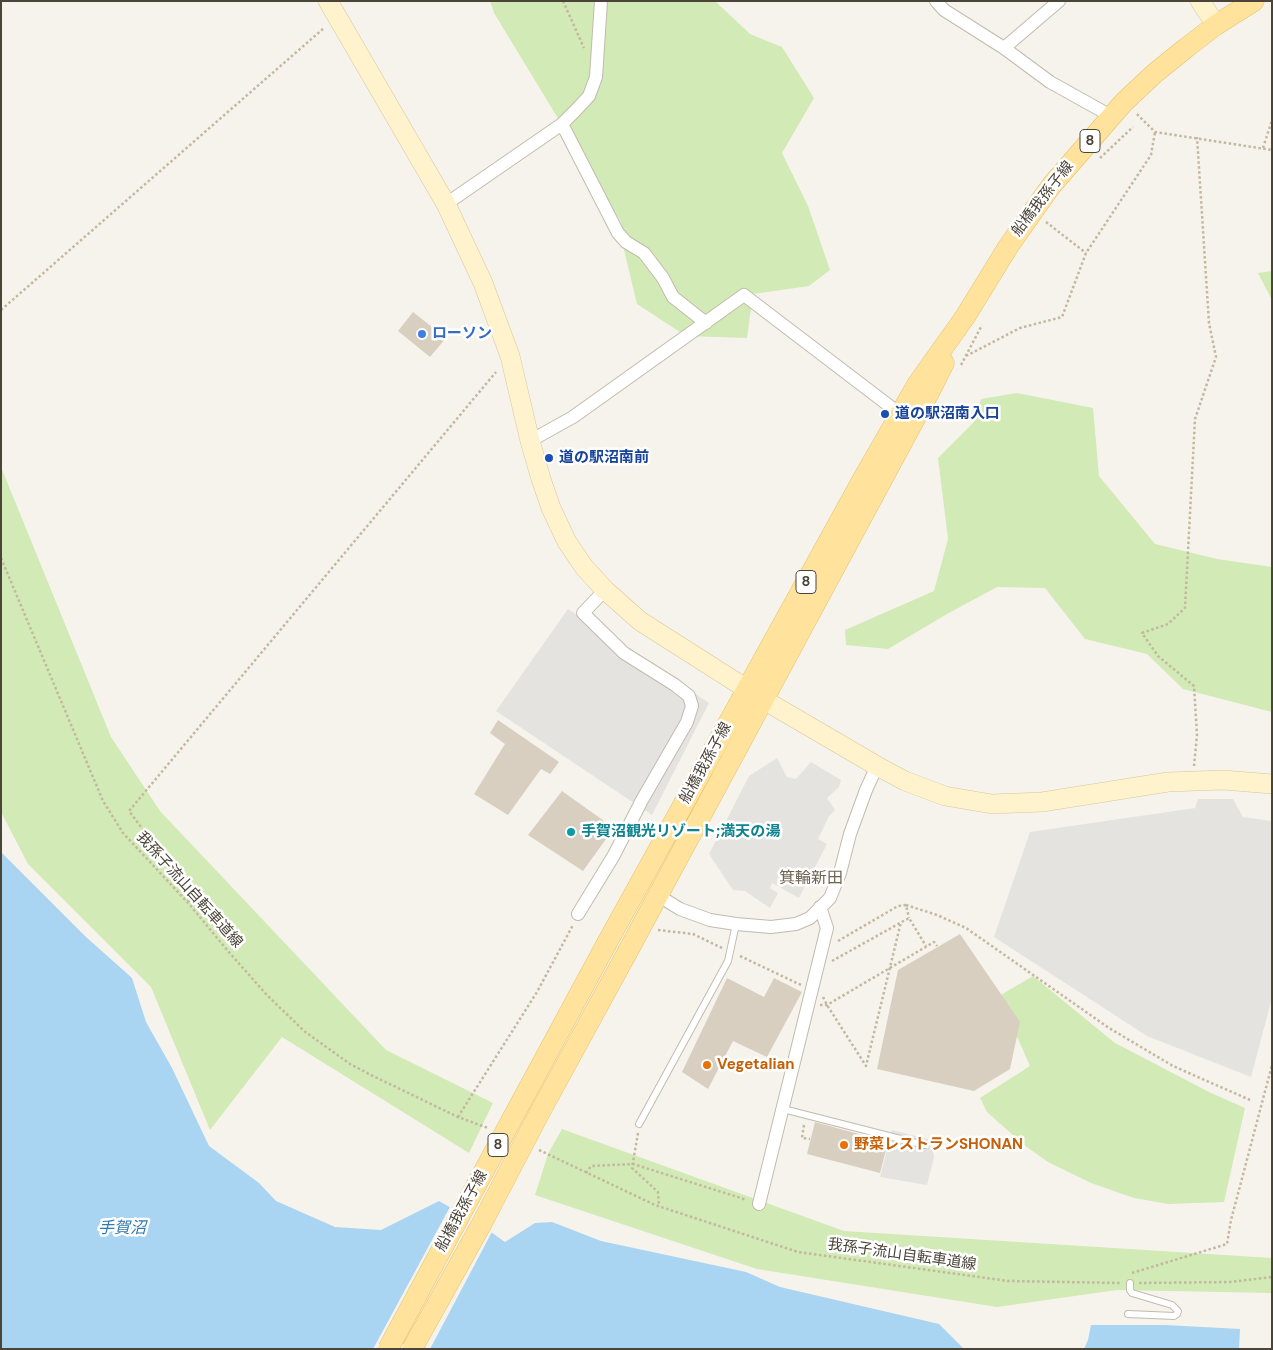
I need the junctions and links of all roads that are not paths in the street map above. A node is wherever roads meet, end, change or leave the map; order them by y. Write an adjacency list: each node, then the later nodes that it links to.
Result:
1 (602, 1): 10 (street)
2 (936, 1): 8 (street)
3 (1060, 1): 8 (street)
4 (1200, 1): 7 (street)
5 (1254, 1): 7 (main road, 船橋我孫子線 / 8)
6 (333, 9): 11 (street)
7 (1216, 25): 9 (main road, 船橋我孫子線 / 8)
8 (1004, 48): 9 (street)
9 (1118, 109): 12 (main road, 船橋我孫子線 / 8)
10 (562, 124): 11 (street); 13 (street)
11 (446, 204): 15 (street)
12 (974, 319): 14 (main road, 船橋我孫子線 / 8); 18 (main road, 船橋我孫子線 / 8)
13 (706, 323): 14 (street); 15 (street)
14 (900, 414): 17 (main road, 船橋我孫子線 / 8)
15 (530, 441): 16 (street)
16 (605, 590): 17 (street); 23 (street)
17 (747, 689): 18 (street); 31 (main road, 船橋我孫子線 / 8, bridge)
18 (764, 700): 19 (street); 21 (main road, 船橋我孫子線 / 8)
19 (877, 766): 20 (street); 22 (street)
20 (1272, 784)
21 (659, 896): 24 (street); 32 (main road, 船橋我孫子線 / 8, bridge)
22 (820, 908): 24 (street); 25 (street)
23 (578, 914)
24 (736, 924): 26 (lane)
25 (783, 1110): 27 (lane); 28 (street)
26 (640, 1124)
27 (924, 1145)
28 (759, 1204)
29 (1130, 1283): 30 (lane)
30 (1128, 1314)
31 (388, 1349)
32 (412, 1349)

